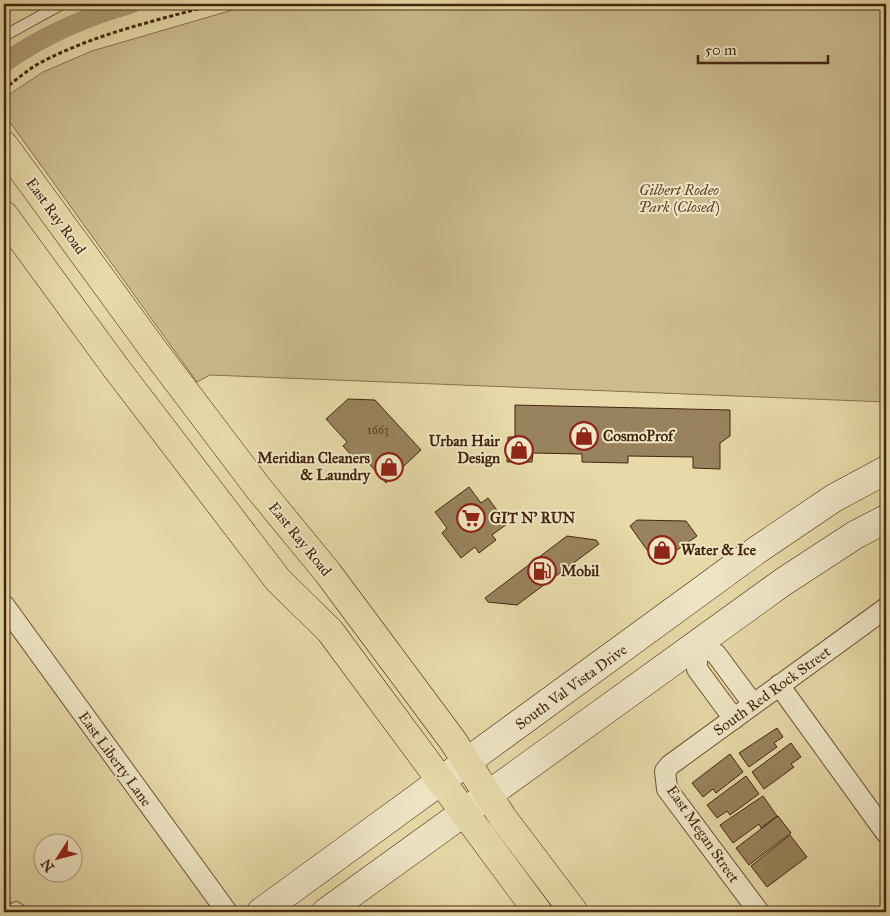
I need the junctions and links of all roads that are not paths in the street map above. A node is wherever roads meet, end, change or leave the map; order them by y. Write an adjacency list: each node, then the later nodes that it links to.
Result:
1 (62, 4): 2 (lane)
2 (4, 36)
3 (4, 145): 6 (main road, East Ray Road)
4 (4, 215): 5 (main road)
5 (116, 368): 6 (main road); 18 (main road)
6 (224, 443): 16 (main road, East Ray Road)
7 (886, 470): 11 (main road, South Val Vista Drive)
8 (886, 519): 12 (main road)
9 (4, 606): 24 (street, East Liberty Lane)
10 (886, 608): 13 (street, South Red Rock Street)
11 (673, 612): 12 (main road); 16 (main road, South Val Vista Drive)
12 (697, 644): 14 (street); 15 (street); 19 (main road)
13 (779, 685): 14 (street, South Red Rock Street); 21 (street)
14 (753, 704): 15 (street, South Red Rock Street)
15 (734, 719): 17 (street, South Red Rock Street)
16 (467, 763): 18 (main road, South Val Vista Drive); 19 (main road, East Ray Road)
17 (665, 779): 29 (street, East Megan Street)
18 (442, 781): 20 (main road); 25 (main road, South Val Vista Drive)
19 (488, 795): 20 (main road); 28 (main road, East Ray Road)
20 (464, 812): 26 (main road); 27 (main road)
21 (886, 833)
22 (8, 912): 23 (lane)
23 (24, 912)
24 (227, 912)
25 (261, 912)
26 (326, 912)
27 (538, 912)
28 (574, 912)
29 (759, 912)

